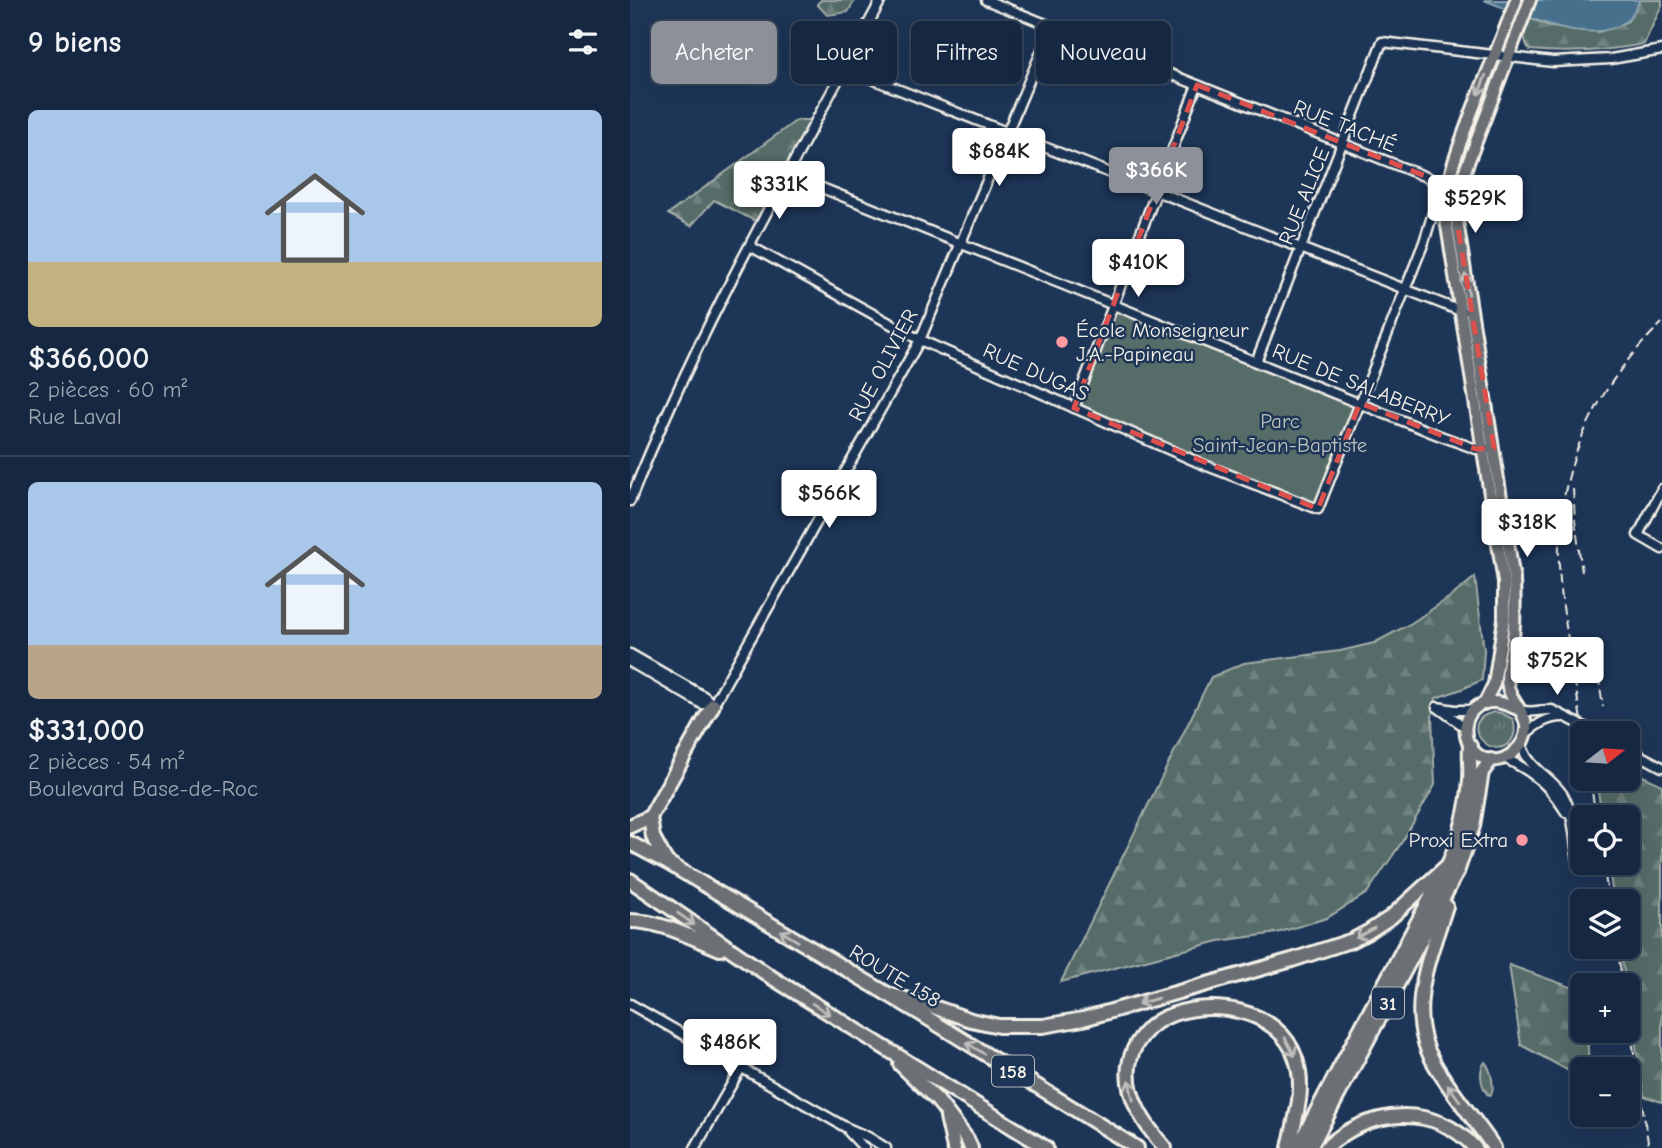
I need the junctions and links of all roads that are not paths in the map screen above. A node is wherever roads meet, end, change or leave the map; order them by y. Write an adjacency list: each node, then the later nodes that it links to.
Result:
1 (881, 0): 5 (street)
2 (986, 0): 6 (street, RUE TACHÉ)
3 (1516, 0): 8 (main road)
4 (1530, 0): 9 (main road)
5 (870, 21)
6 (1039, 21)
7 (1662, 50): 9 (street)
8 (1494, 55): 9 (street); 16 (street, RUE ALICE); 18 (main road, one-way to 18)
9 (1509, 56): 18 (main road)
10 (1036, 64): 15 (street, RUE OLIVIER)
11 (1171, 74): 14 (street, RUE TACHÉ)
12 (835, 84): 17 (street)
13 (884, 84): 15 (street)
14 (1197, 85): 16 (street, RUE TACHÉ); 19 (street)
15 (1007, 133): 19 (street); 21 (street, RUE OLIVIER)
16 (1343, 144): 18 (street, RUE TACHÉ); 23 (street, RUE ALICE)
17 (787, 174): 21 (street, RUE DE SALABERRY); 22 (street)
18 (1452, 187): 26 (main road)
19 (1156, 192): 23 (street); 25 (street)
20 (1433, 213): 24 (street)
21 (961, 243): 25 (street, RUE DE SALABERRY); 27 (street, RUE OLIVIER)
22 (750, 246): 27 (street, RUE DUGAS); 33 (street)
23 (1301, 249): 24 (street); 28 (street, RUE ALICE)
24 (1405, 290): 26 (street); 29 (street)
25 (1113, 304): 28 (street, RUE DE SALABERRY); 30 (street)
26 (1467, 311): 31 (main road)
27 (920, 340): 30 (street, RUE DUGAS); 37 (street, RUE OLIVIER)
28 (1256, 362): 29 (street, RUE DE SALABERRY)
29 (1360, 403): 30 (street, RUE DUGAS); 31 (street, RUE DE SALABERRY)
30 (1074, 408)
31 (1489, 449): 38 (main road); 39 (main road)
32 (1662, 489): 34 (street)
33 (630, 501)
34 (1662, 549)
35 (630, 654): 37 (street)
36 (630, 662): 37 (street)
37 (713, 705): 48 (highway)
38 (1479, 707): 39 (main road); 42 (main road); 42 (street)
39 (1520, 710): 40 (street); 43 (main road)
40 (1566, 717): 41 (street); 43 (street)
41 (1574, 721)
42 (1465, 727): 44 (main road)
43 (1523, 739): 46 (main road); 49 (street)
44 (1469, 746): 46 (main road); 54 (highway, 31)
45 (1640, 755): 47 (street)
46 (1497, 759): 50 (street); 54 (highway, 31)
47 (1662, 767)
48 (650, 817): 51 (highway); 53 (highway)
49 (1570, 817)
50 (1570, 820)
51 (630, 826)
52 (630, 843): 53 (highway, ROUTE 158 / 158)
53 (668, 863): 58 (highway, ROUTE 158 / 158, one-way to 53)
54 (1453, 868): 58 (highway, one-way to 58); 73 (highway, 31); 74 (highway, 31); 77 (highway, one-way to 54)
55 (630, 880): 57 (highway, 158, one-way to 57)
56 (630, 921): 57 (highway)
57 (743, 958): 60 (highway, 158, one-way to 60)
58 (887, 994): 70 (highway, ROUTE 158 / 158, one-way to 58)
59 (630, 1004): 61 (street)
60 (885, 1048): 62 (highway); 69 (highway, 158)
61 (741, 1068): 63 (street); 64 (street)
62 (946, 1113): 67 (highway); 68 (highway)
63 (845, 1127): 65 (street); 66 (street)
64 (695, 1148)
65 (864, 1148)
66 (887, 1148)
67 (954, 1148)
68 (971, 1148)
69 (1046, 1148)
70 (1138, 1148)
71 (1165, 1148): 72 (highway, one-way to 72)
72 (1289, 1148)
73 (1297, 1148)
74 (1310, 1148)
75 (1326, 1148): 76 (highway)
76 (1475, 1148)
77 (1493, 1148)

